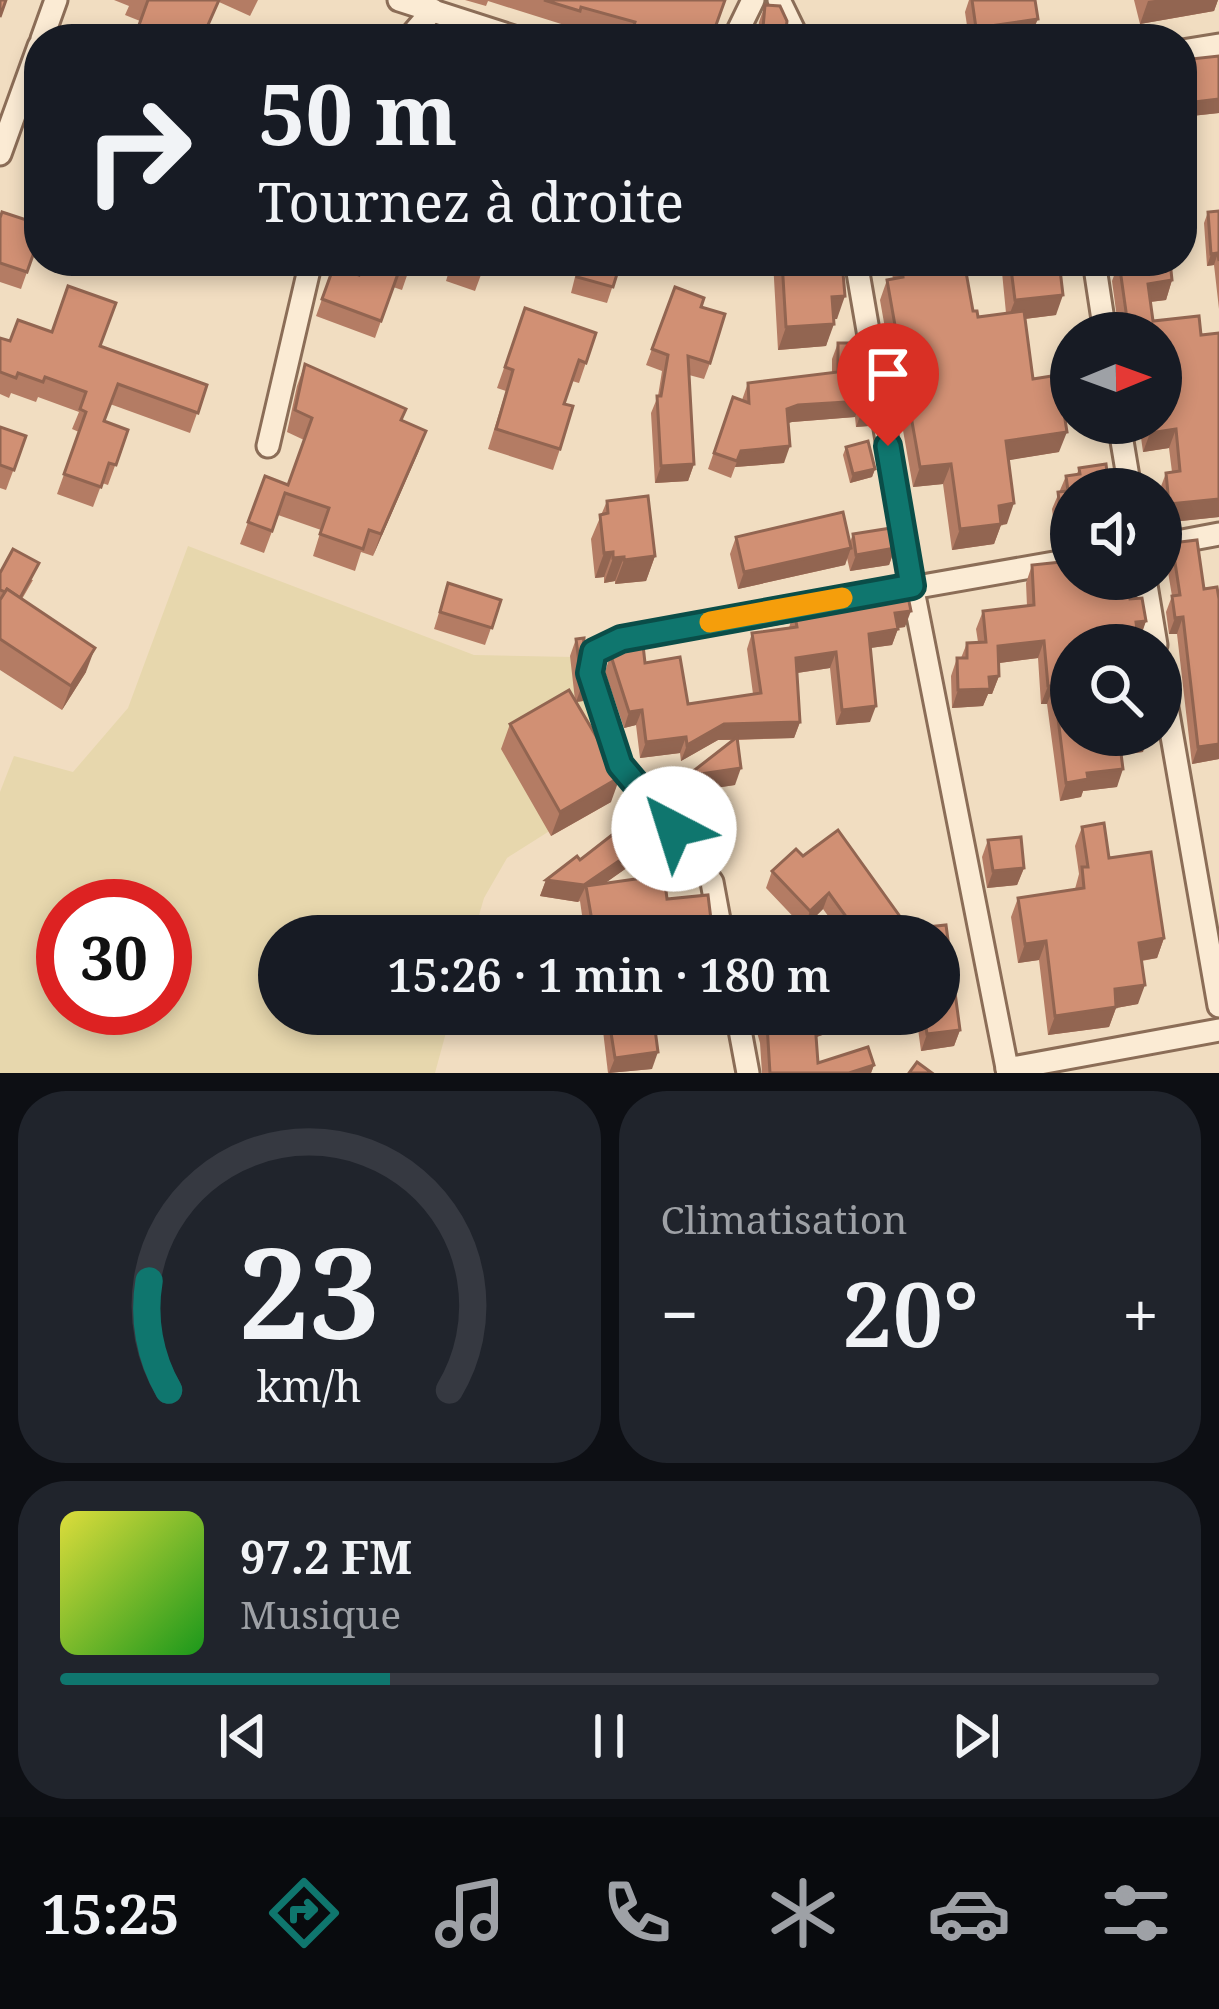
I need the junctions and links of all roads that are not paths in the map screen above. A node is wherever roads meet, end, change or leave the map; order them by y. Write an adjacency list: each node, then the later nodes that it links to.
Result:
1 (399, 0): 2 (street)
2 (433, 10): 3 (street); 4 (street)
3 (421, 24)
4 (475, 24)
5 (24, 87): 6 (street)
6 (0, 154)
7 (308, 276): 11 (street)
8 (859, 276): 15 (street)
9 (1096, 276): 10 (street)
10 (1102, 312)
11 (268, 446)
12 (1219, 534): 13 (street)
13 (1182, 541)
14 (1050, 563): 15 (street)
15 (912, 586): 17 (street); 21 (street)
16 (1175, 756): 18 (street)
17 (718, 915)
18 (1219, 1006)
19 (1219, 1030): 21 (street)
20 (740, 1035): 22 (street)
21 (1008, 1071)
22 (748, 1073)

